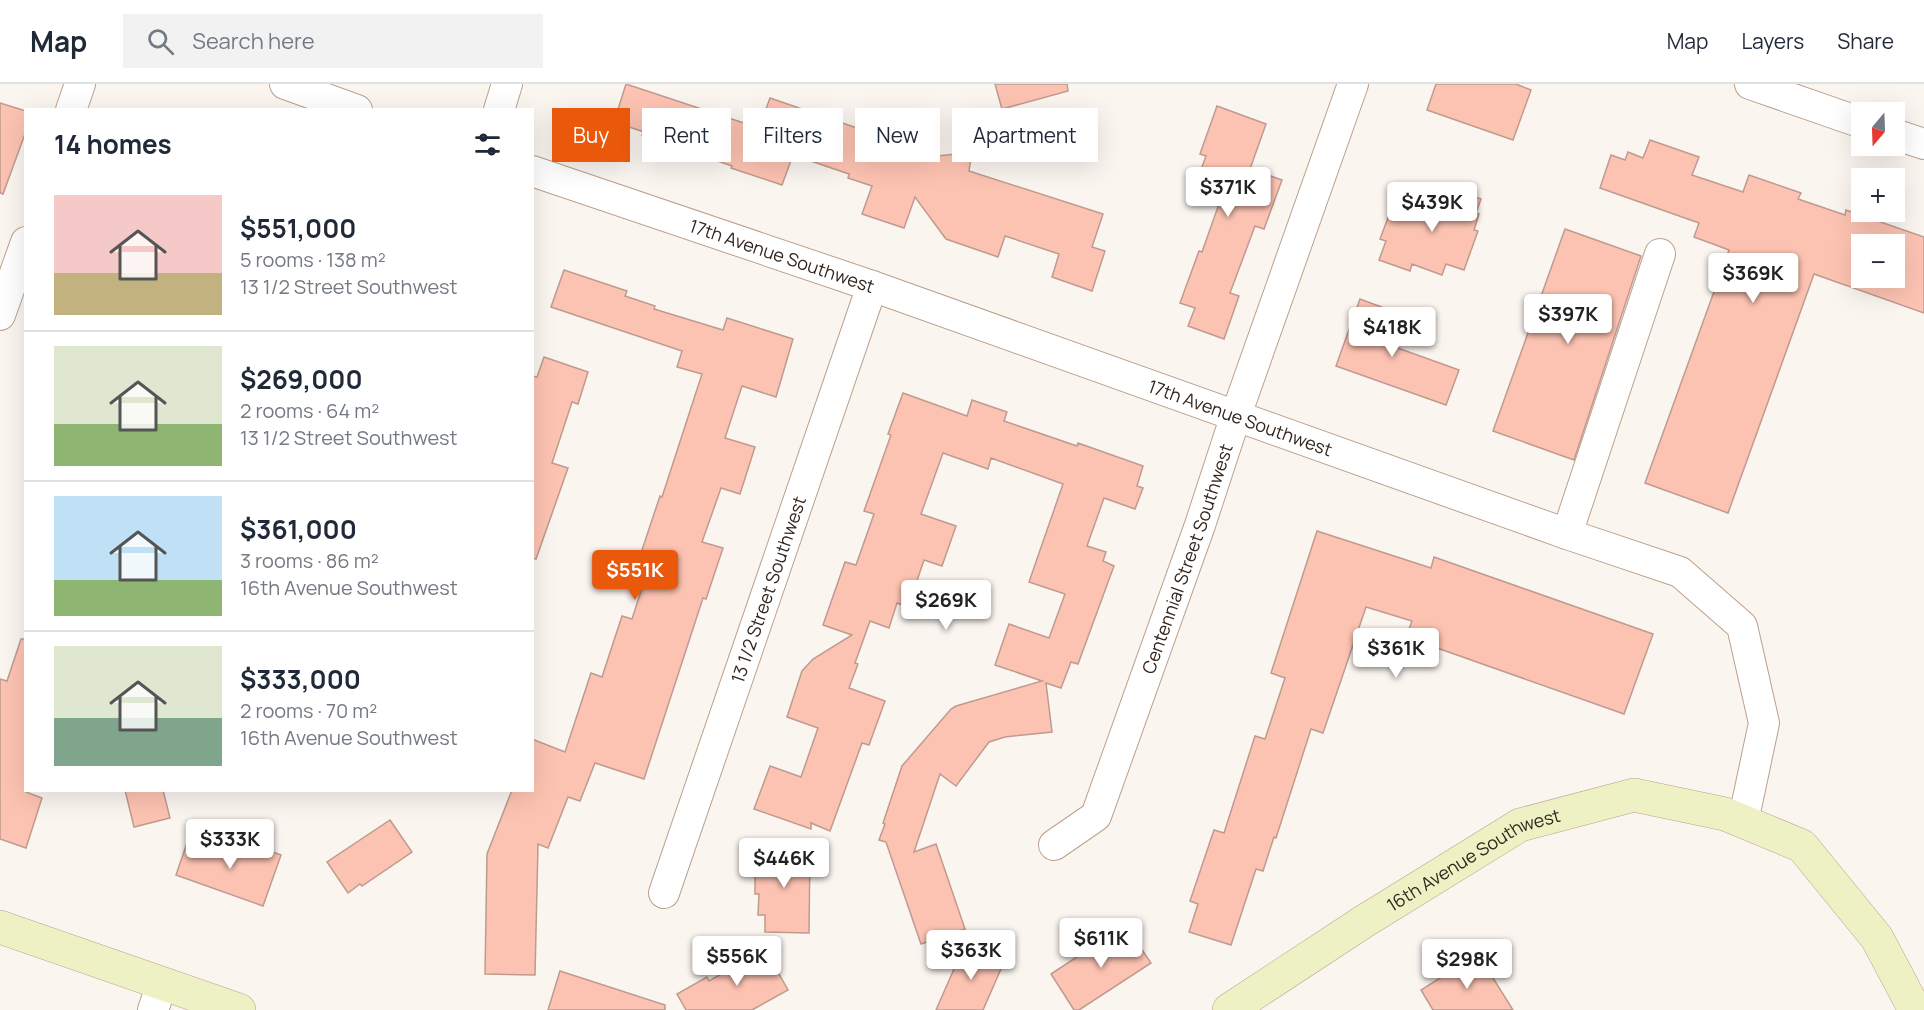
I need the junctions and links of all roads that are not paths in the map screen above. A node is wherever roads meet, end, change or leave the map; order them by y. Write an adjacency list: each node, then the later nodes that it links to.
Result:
1 (80, 84): 6 (street)
2 (285, 84): 7 (street)
3 (507, 84): 8 (street)
4 (1353, 84): 17 (street, Centennial Street Southwest)
5 (1750, 84): 9 (street)
6 (72, 108)
7 (351, 108)
8 (500, 108)
9 (1851, 119)
10 (1905, 138): 11 (street)
11 (1924, 144)
12 (534, 172): 15 (street, 17th Avenue Southwest)
13 (24, 248): 16 (street)
14 (1660, 255): 18 (street)
15 (872, 286): 17 (street, 17th Avenue Southwest); 21 (street, 13 1/2 Street Southwest)
16 (0, 315)
17 (1236, 414): 18 (street, 17th Avenue Southwest); 20 (street, Centennial Street Southwest)
18 (1567, 534): 19 (street, 17th Avenue Southwest)
19 (1743, 822): 25 (street, 16th Avenue Southwest); 26 (street, 16th Avenue Southwest)
20 (1054, 845)
21 (664, 893)
22 (0, 927): 23 (street)
23 (157, 997): 24 (street)
24 (239, 1010)
25 (1229, 1010)
26 (1914, 1010)

